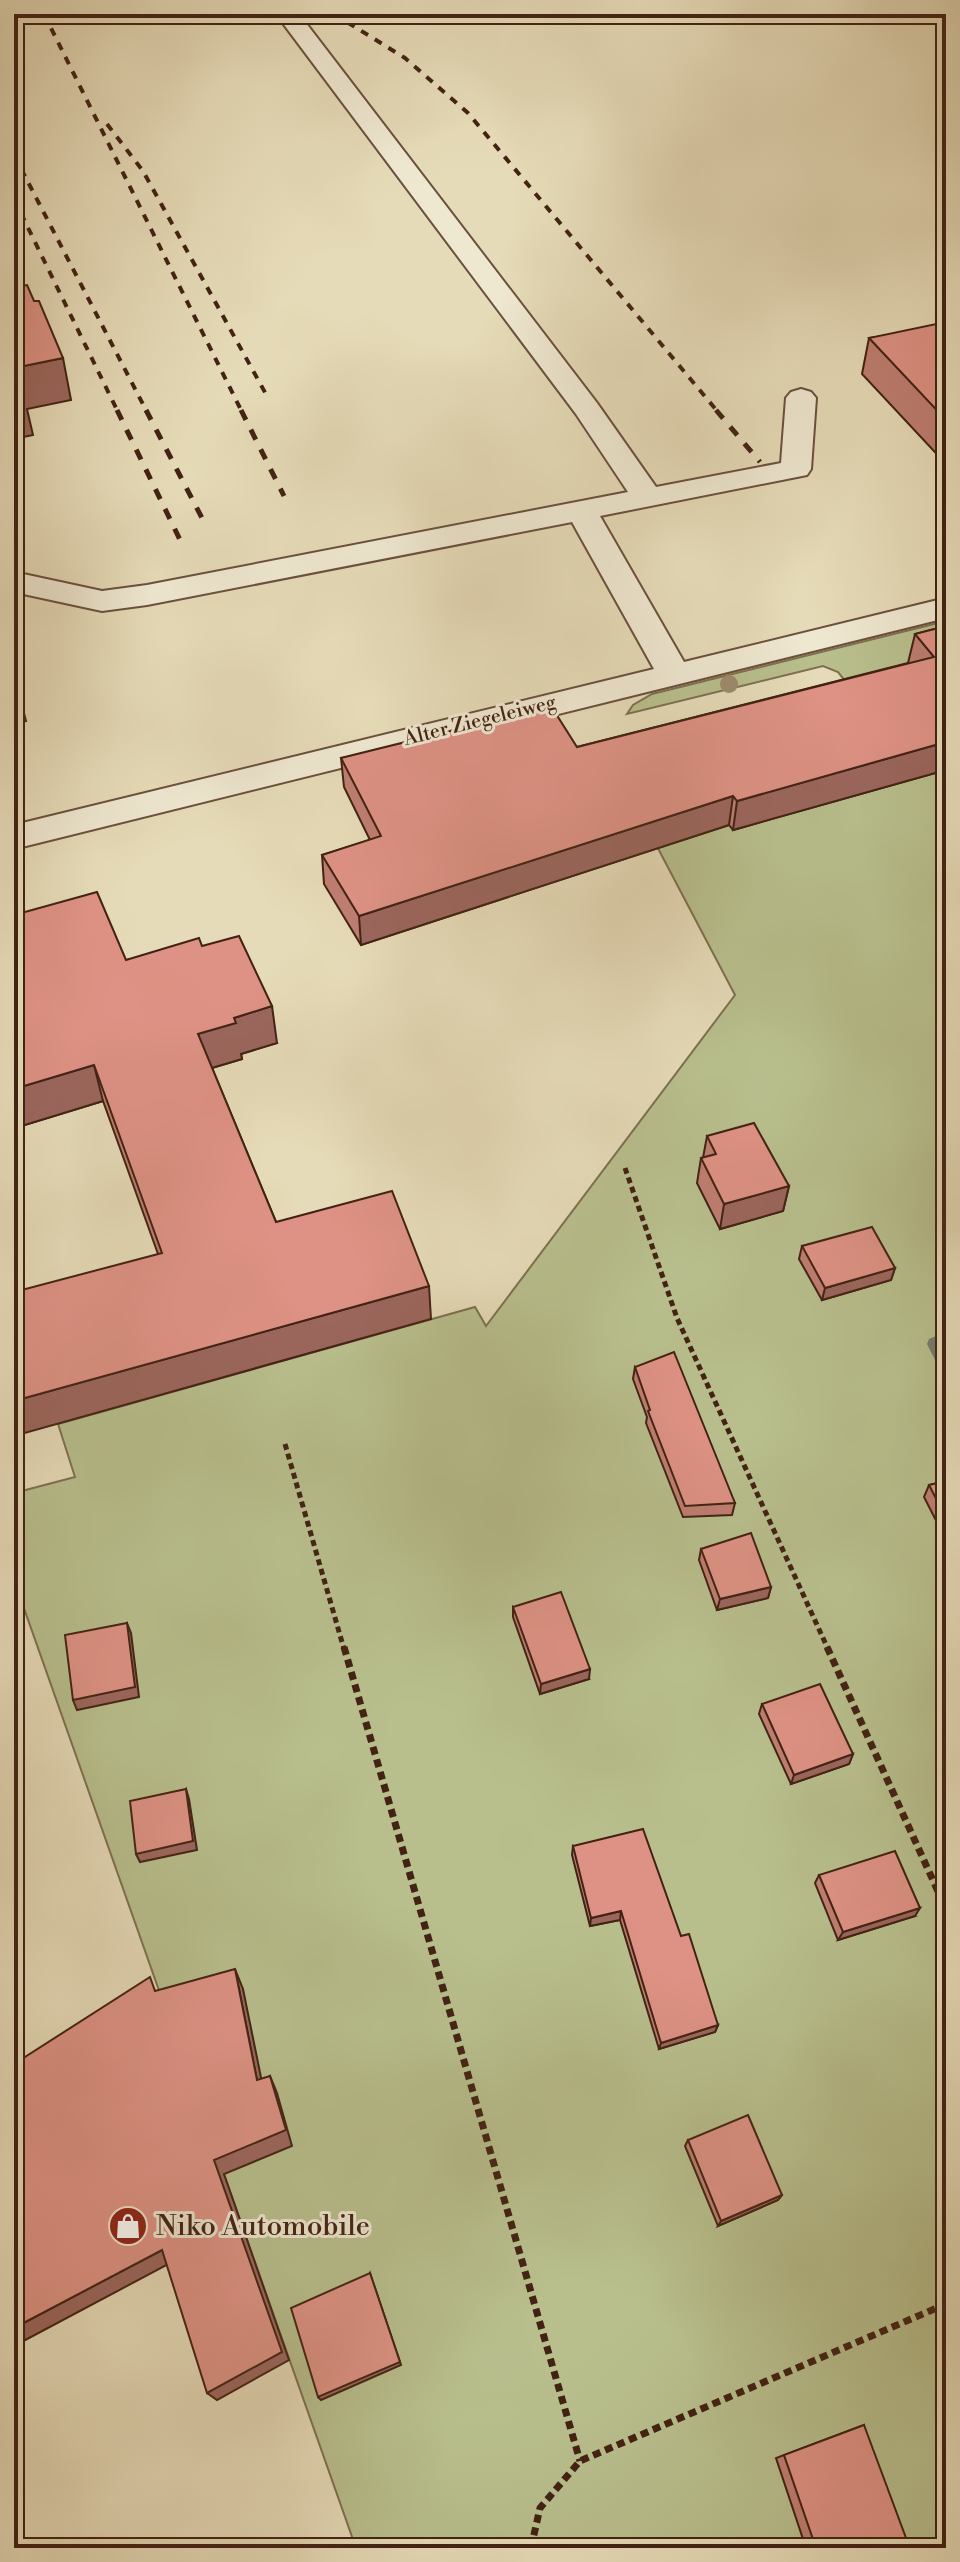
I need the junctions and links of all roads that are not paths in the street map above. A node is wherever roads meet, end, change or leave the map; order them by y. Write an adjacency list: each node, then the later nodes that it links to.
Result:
1 (287, 14): 3 (street)
2 (801, 398): 3 (street)
3 (647, 497): 4 (street)
4 (581, 510): 5 (street); 7 (street)
5 (14, 582)
6 (946, 608): 7 (street, Alter Ziegeleiweg)
7 (673, 673): 8 (street, Alter Ziegeleiweg)
8 (14, 837)

